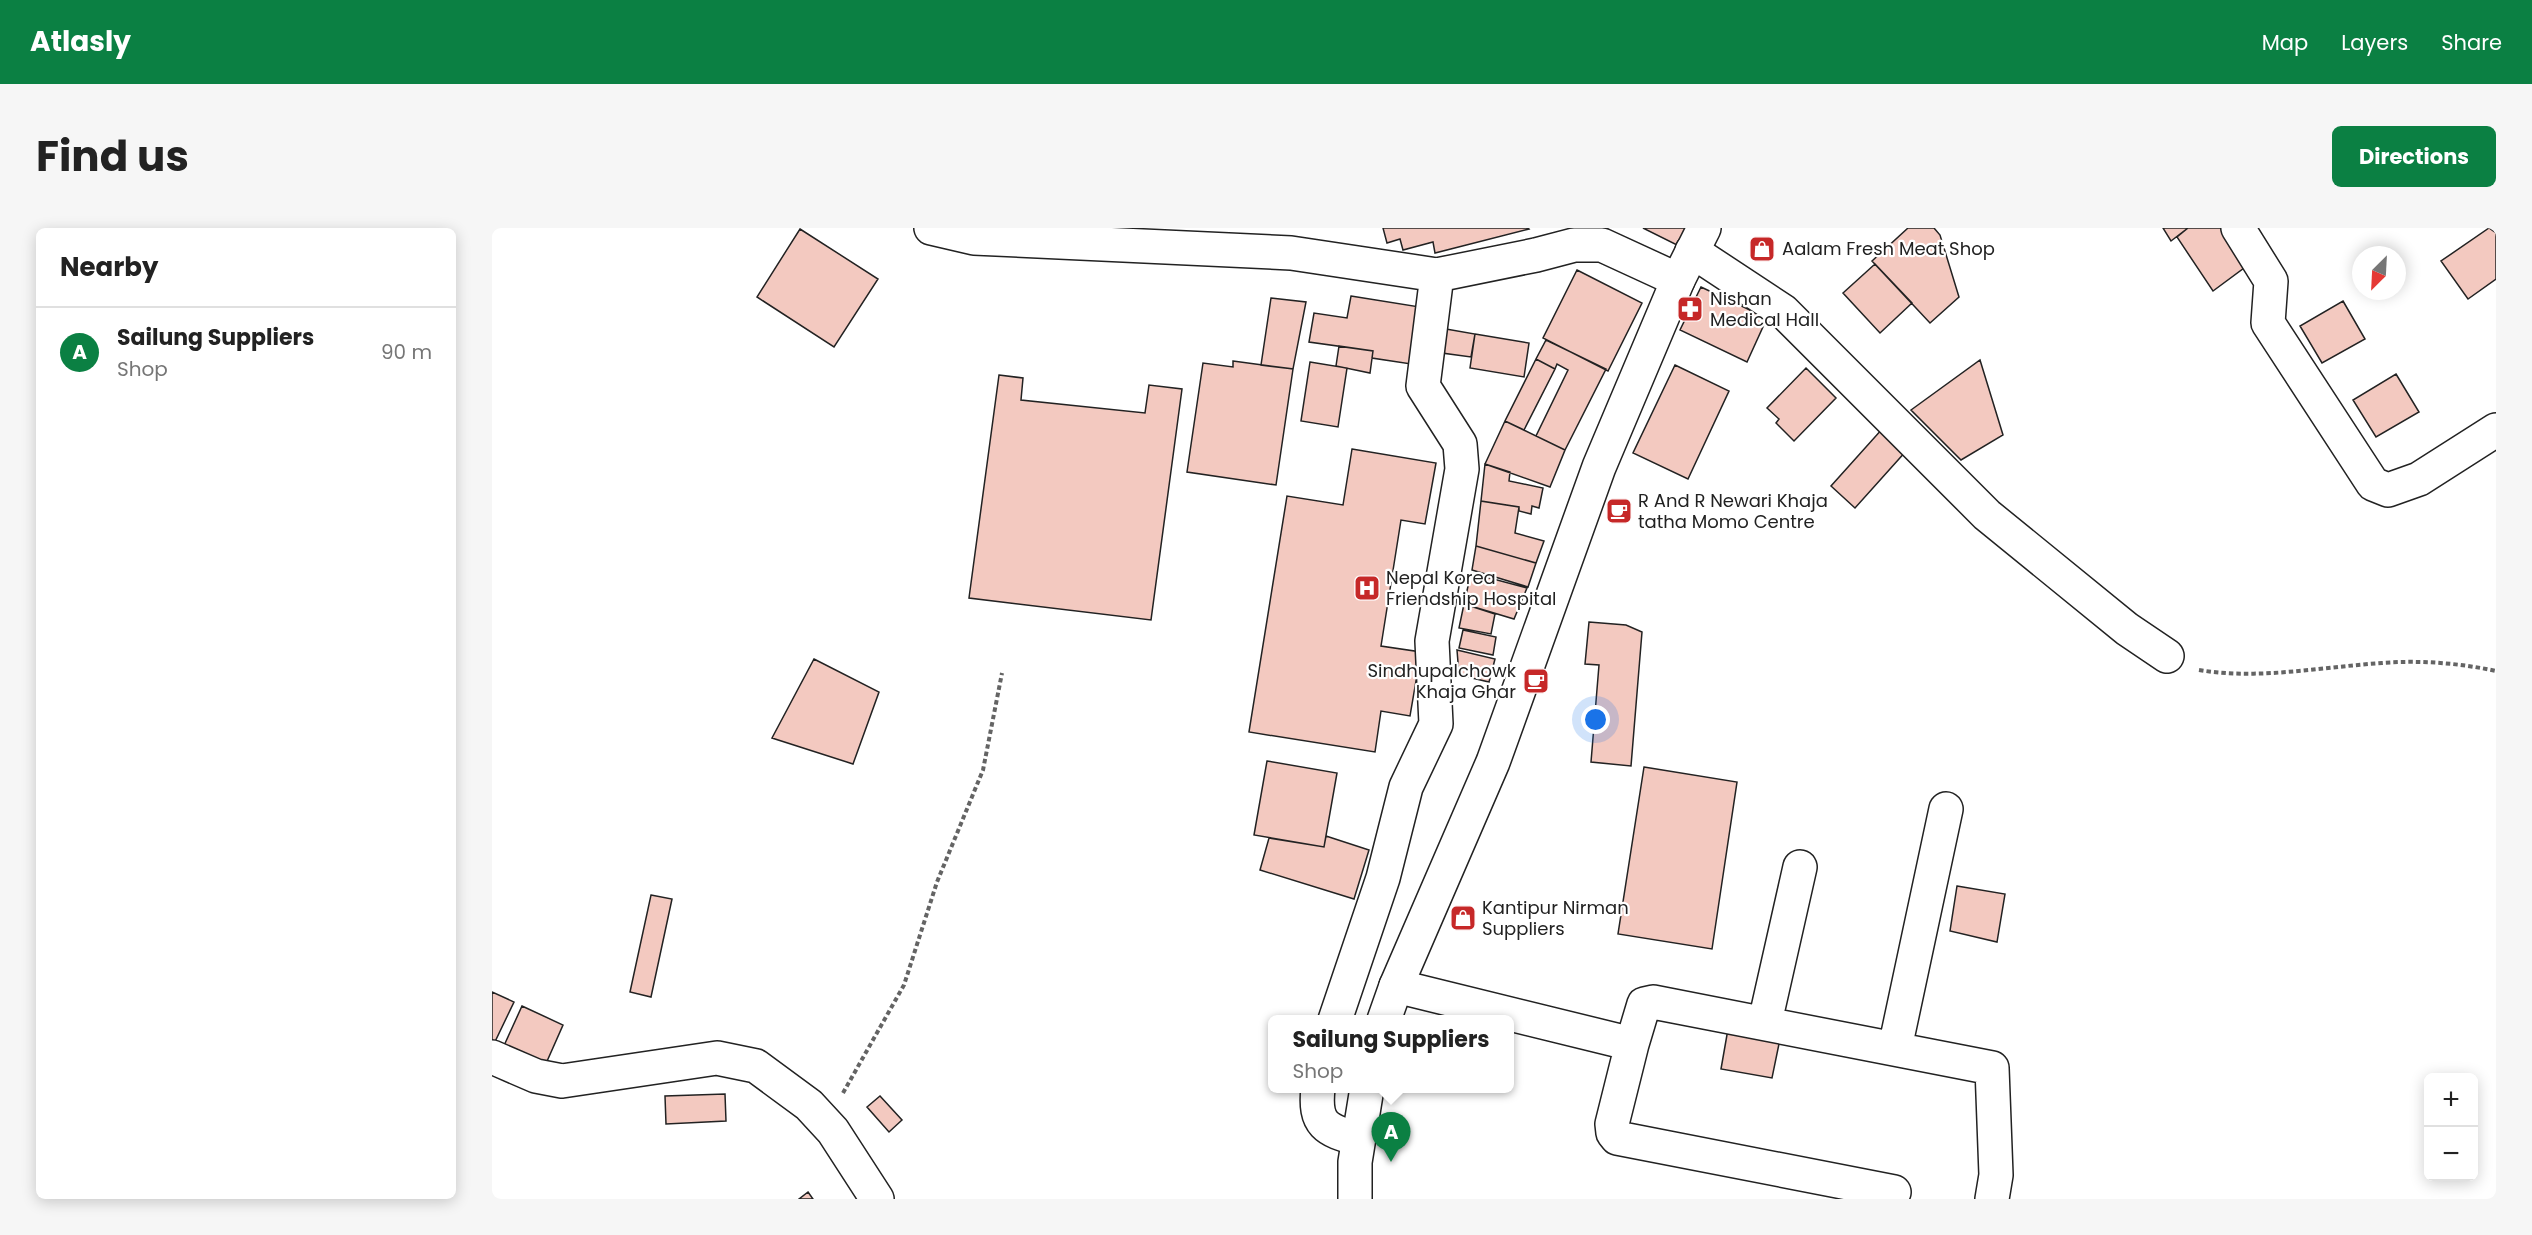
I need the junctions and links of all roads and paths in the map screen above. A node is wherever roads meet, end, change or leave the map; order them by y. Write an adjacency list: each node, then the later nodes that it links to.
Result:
1 (930, 228): 4 (street)
2 (2238, 228): 5 (street)
3 (1691, 253): 4 (street); 6 (street); 11 (street)
4 (1437, 275): 12 (street)
5 (2496, 430)
6 (2167, 656): 7 (path)
7 (2496, 671)
8 (1002, 673): 20 (path)
9 (1946, 810): 16 (street)
10 (1800, 867): 14 (street)
11 (1396, 986): 13 (street); 15 (street)
12 (1337, 1015)
13 (1386, 1015)
14 (1766, 1022): 15 (street); 16 (street)
15 (1632, 1044): 22 (street)
16 (1895, 1048): 26 (street)
17 (492, 1057): 20 (street)
18 (1318, 1093): 21 (street)
19 (1366, 1093): 21 (street)
20 (833, 1131): 24 (street)
21 (1358, 1139): 25 (street)
22 (1847, 1191): 23 (street)
23 (1894, 1192)
24 (877, 1199)
25 (1355, 1199)
26 (1992, 1199)

